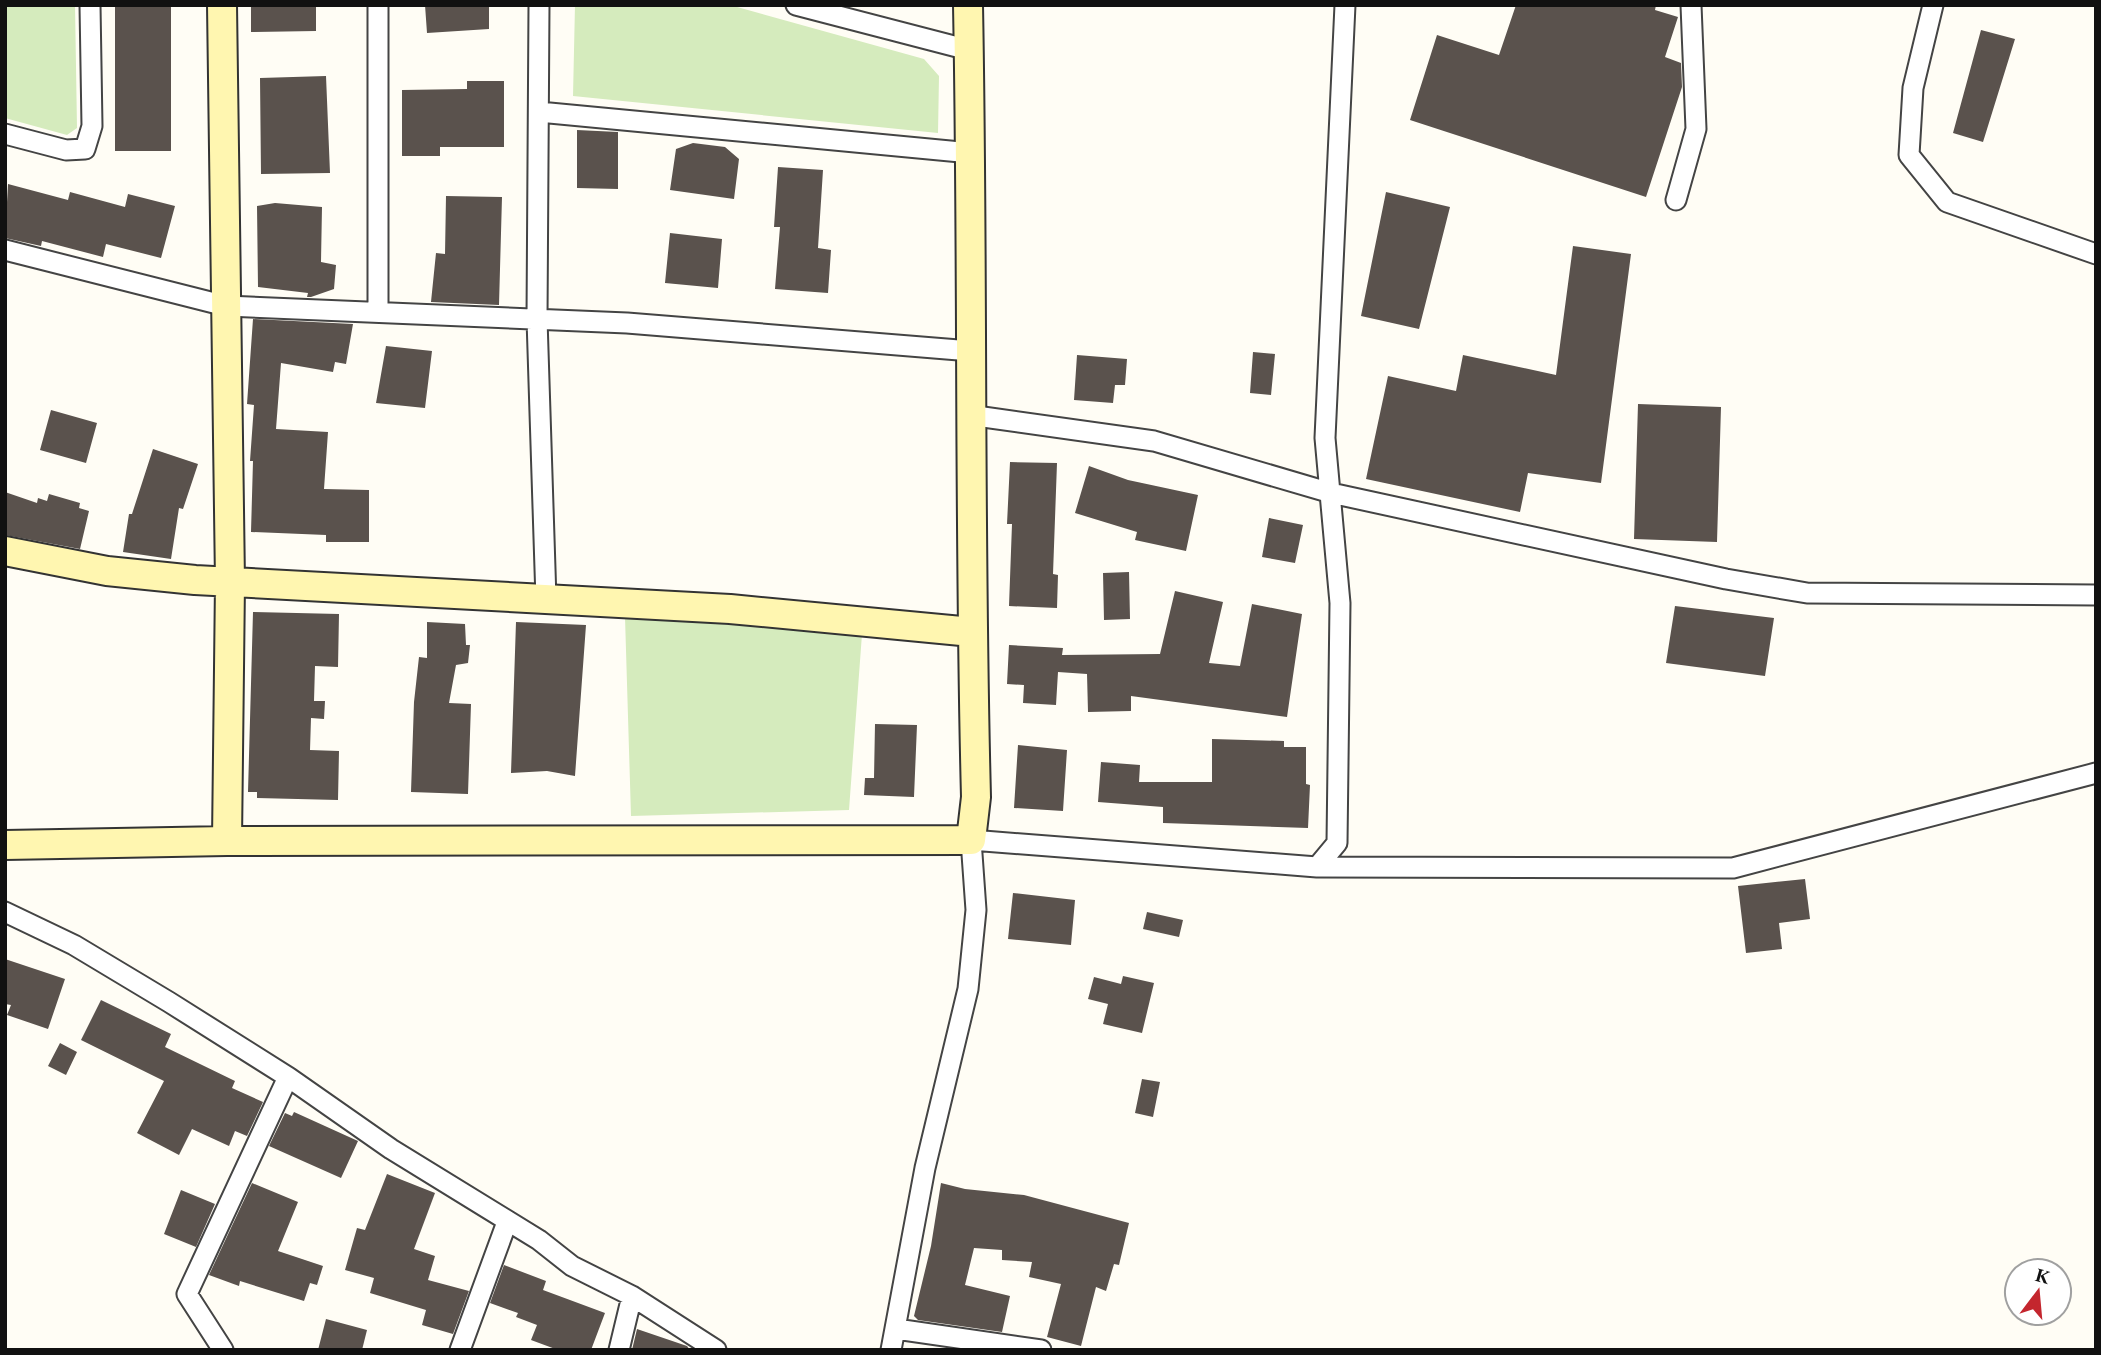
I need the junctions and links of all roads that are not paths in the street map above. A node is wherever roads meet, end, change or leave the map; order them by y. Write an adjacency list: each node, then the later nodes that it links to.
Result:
1 (90, 5): 12 (street)
2 (222, 5): 17 (street)
3 (378, 5): 18 (street)
4 (540, 5): 11 (street)
5 (796, 5): 10 (street)
6 (968, 5): 10 (street)
7 (1345, 5): 22 (street)
8 (1691, 5): 14 (street)
9 (1933, 5): 16 (street)
10 (969, 50): 13 (street)
11 (539, 112): 13 (street); 19 (street)
12 (5, 134)
13 (971, 153): 20 (street)
14 (1676, 200)
15 (5, 250): 17 (street)
16 (2096, 254)
17 (226, 306): 18 (street); 24 (street)
18 (378, 312): 19 (street)
19 (537, 319): 20 (street); 26 (street)
20 (971, 351): 21 (street)
21 (970, 415): 22 (street); 27 (street)
22 (1331, 492): 25 (street); 32 (street)
23 (5, 551): 24 (street)
24 (230, 582): 26 (street); 29 (street)
25 (2096, 595)
26 (546, 600): 27 (street)
27 (972, 632): 30 (street)
28 (2096, 773): 32 (street)
29 (228, 841): 30 (street); 31 (street)
30 (971, 841): 32 (street); 37 (street)
31 (5, 845)
32 (1317, 867)
33 (5, 912): 34 (street)
34 (288, 1077): 35 (street); 38 (street)
35 (507, 1222): 36 (street); 39 (street)
36 (632, 1296): 40 (street); 41 (street)
37 (896, 1329): 42 (street); 43 (street)
38 (223, 1350)
39 (460, 1350)
40 (619, 1350)
41 (716, 1350)
42 (891, 1350)
43 (1041, 1350)

